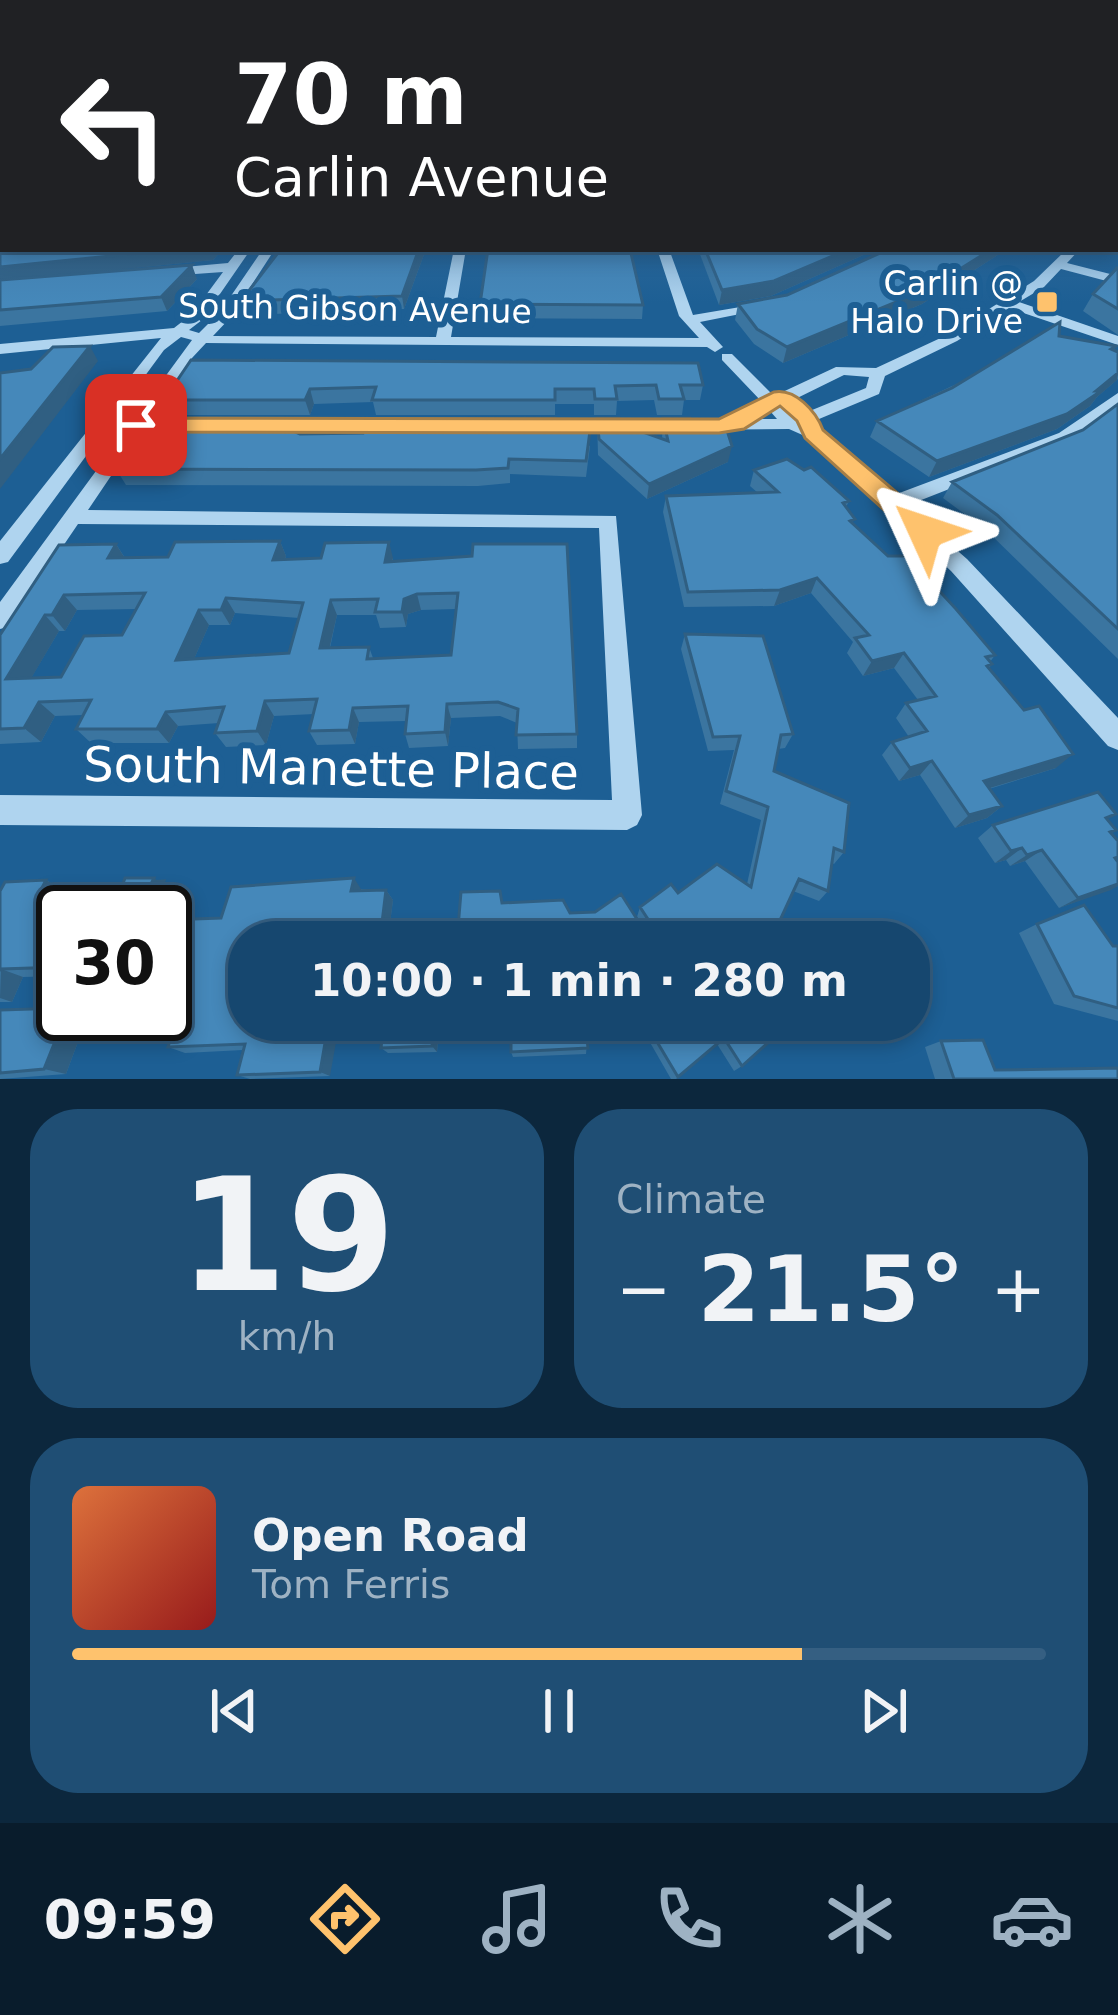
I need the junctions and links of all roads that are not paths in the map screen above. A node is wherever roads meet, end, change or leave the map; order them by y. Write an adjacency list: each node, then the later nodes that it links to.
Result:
1 (243, 252): 7 (street)
2 (267, 252): 14 (street)
3 (459, 252): 16 (street)
4 (664, 252): 12 (street)
5 (1071, 252): 6 (street)
6 (1060, 266): 9 (street); 11 (street)
7 (232, 267): 8 (street); 13 (street)
8 (139, 274)
9 (1118, 280)
10 (788, 298): 12 (street)
11 (1010, 304): 15 (street); 19 (street)
12 (689, 320): 17 (street)
13 (178, 332): 14 (street, South Gibson Avenue); 18 (street, South Gibson Avenue); 31 (street)
14 (202, 338): 16 (street, South Gibson Avenue); 22 (street)
15 (1118, 340)
16 (443, 342): 17 (street, South Gibson Avenue)
17 (710, 343): 21 (street)
18 (0, 350)
19 (878, 373): 21 (street); 26 (street)
20 (1118, 398): 29 (street)
21 (776, 400): 25 (street); 26 (street)
22 (136, 425): 23 (street); 30 (street)
23 (206, 425)
24 (252, 425): 27 (street)
25 (728, 425): 26 (street); 28 (street)
26 (804, 425): 29 (street)
27 (416, 426)
28 (509, 426)
29 (892, 502): 33 (street)
30 (72, 517): 32 (street); 34 (street, South Manette Place)
31 (0, 556)
32 (0, 620)
33 (1118, 737)
34 (0, 810)

